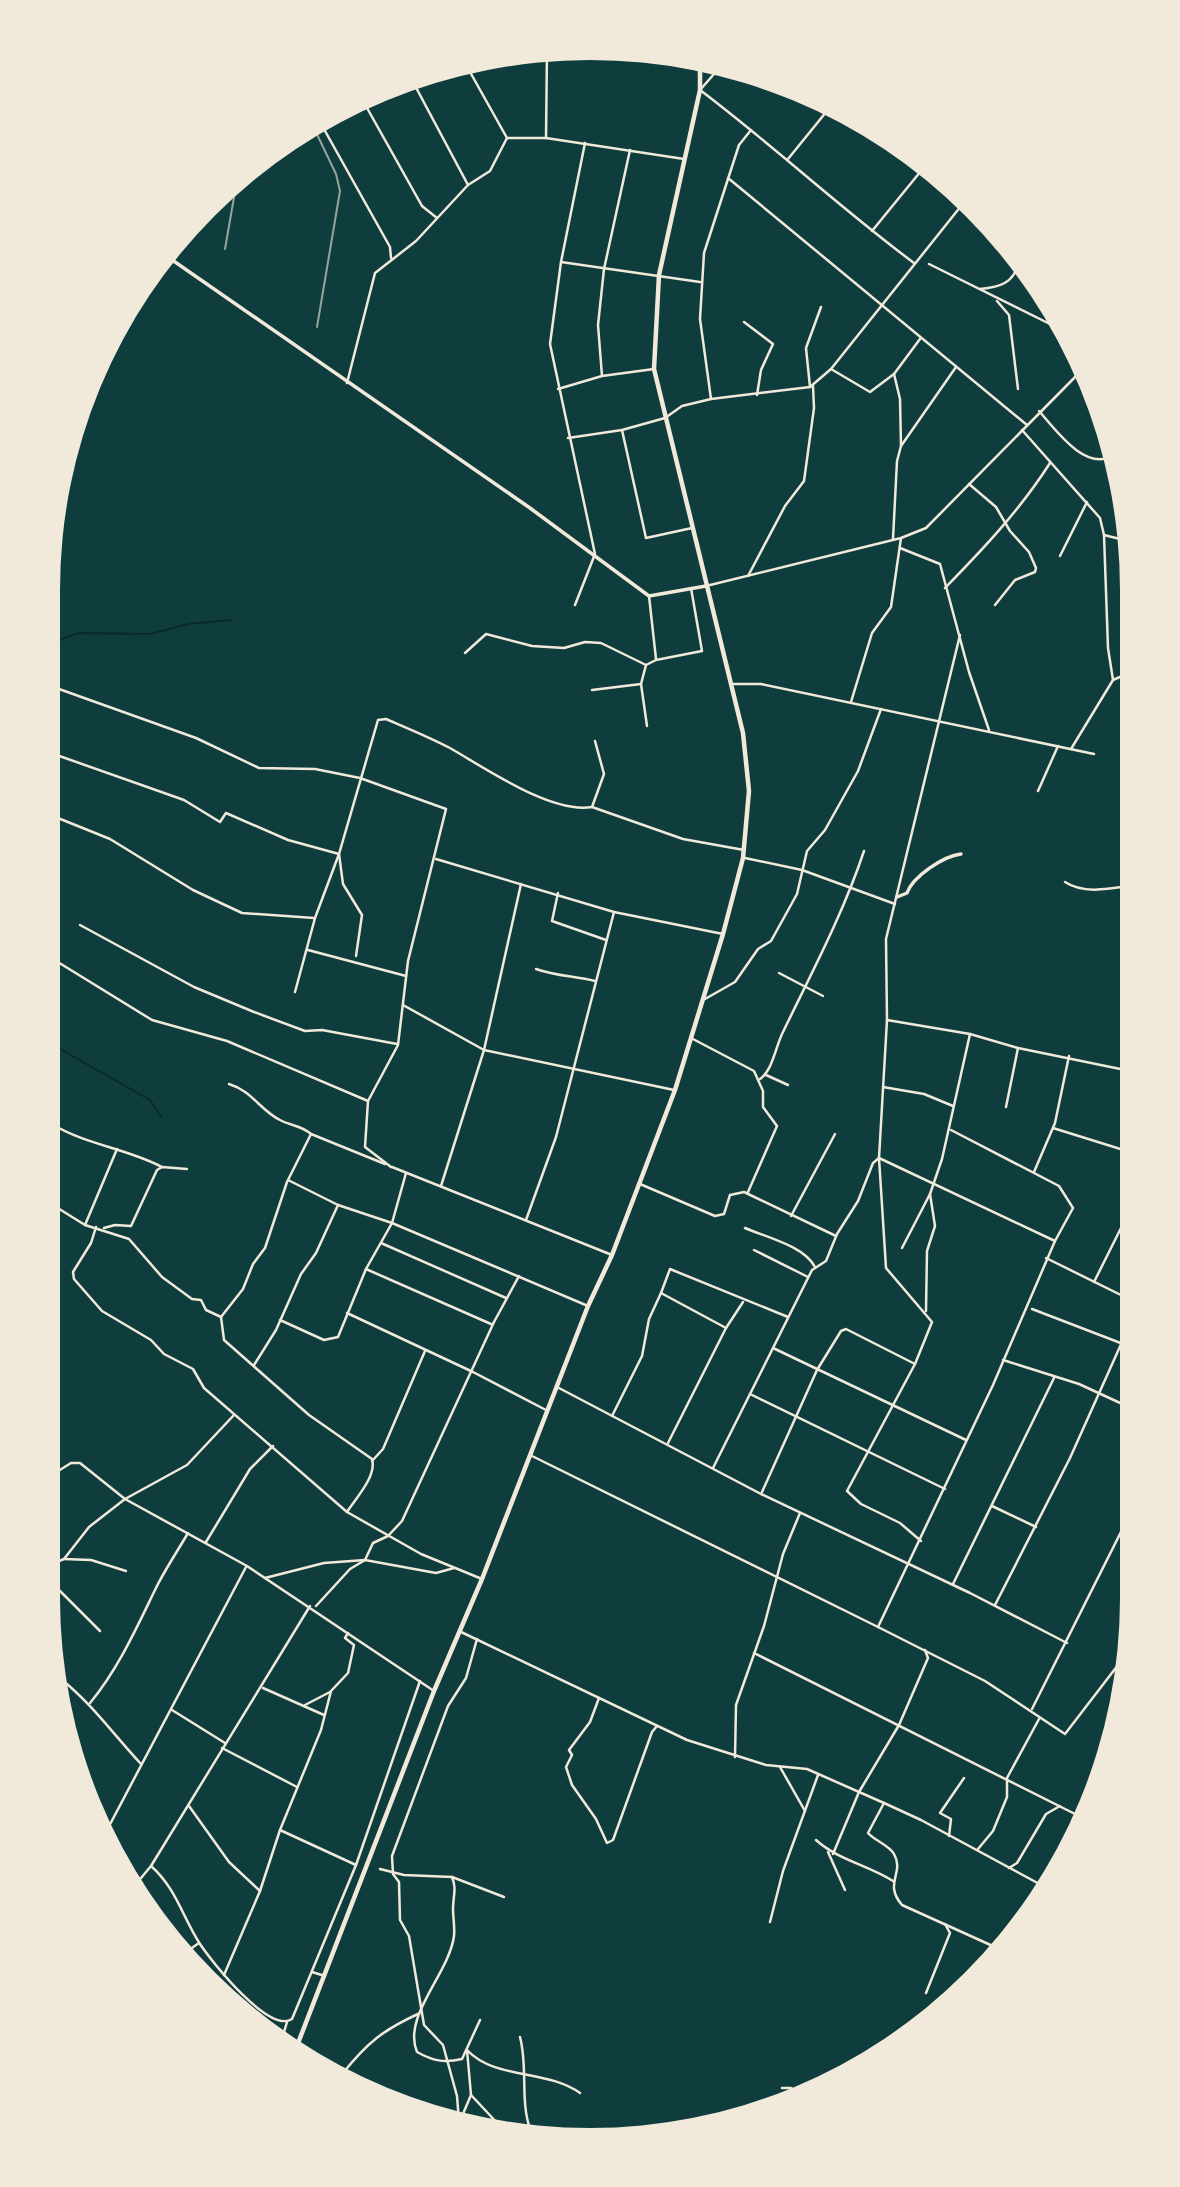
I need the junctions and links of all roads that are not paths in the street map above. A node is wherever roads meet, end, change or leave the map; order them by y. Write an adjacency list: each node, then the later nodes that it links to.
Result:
1 (547, 62): 12 (street)
2 (700, 72): 6 (highway)
3 (471, 74): 11 (street)
4 (713, 75): 6 (street)
5 (417, 89): 19 (street)
6 (700, 90): 9 (street); 15 (highway)
7 (367, 109): 21 (street)
8 (825, 114): 16 (street)
9 (752, 129): 16 (street); 18 (street)
10 (325, 131): 23 (street)
11 (508, 138): 12 (street); 19 (street)
12 (546, 138): 13 (street)
13 (585, 143): 14 (street); 25 (street)
14 (630, 150): 15 (street); 28 (street)
15 (686, 159): 30 (highway)
16 (788, 159): 22 (street)
17 (919, 174): 22 (street)
18 (728, 178): 31 (street); 34 (street)
19 (468, 185): 21 (street)
20 (959, 209): 26 (street)
21 (437, 218): 23 (street)
22 (871, 231): 26 (street)
23 (391, 260): 45 (street)
24 (174, 261): 45 (street)
25 (561, 262): 28 (street); 48 (street)
26 (914, 263): 34 (street)
27 (929, 264): 32 (street)
28 (604, 269): 30 (street); 43 (street)
29 (1016, 273): 32 (street)
30 (659, 275): 31 (street); 40 (highway)
31 (701, 282): 50 (street)
32 (976, 289): 33 (street)
33 (995, 298): 37 (street); 47 (street)
34 (880, 306): 38 (street); 41 (street)
35 (821, 307): 46 (street)
36 (744, 322): 49 (street)
37 (1048, 323)
38 (920, 338): 39 (street); 42 (street)
39 (956, 367): 53 (street); 57 (street)
40 (654, 369): 43 (street); 52 (highway)
41 (831, 369): 42 (street); 46 (street)
42 (894, 374): 57 (street)
43 (602, 376): 48 (street)
44 (1075, 376): 51 (street)
45 (347, 383): 69 (street)
46 (811, 387): 49 (street); 71 (street)
47 (1018, 388)
48 (558, 389): 56 (street)
49 (757, 396): 50 (street)
50 (711, 399): 52 (street)
51 (1039, 411): 53 (street); 58 (street)
52 (665, 418): 54 (street); 63 (highway)
53 (1027, 425): 55 (street)
54 (622, 430): 56 (street); 63 (street)
55 (1022, 430): 59 (street); 60 (street)
56 (568, 438): 69 (street)
57 (901, 446): 67 (street)
58 (1103, 458)
59 (1050, 463): 61 (street); 62 (street)
60 (968, 484): 62 (street); 65 (street)
61 (1087, 502): 64 (street); 70 (street)
62 (1006, 524): 74 (street); 77 (street)
63 (693, 528): 72 (highway)
64 (1104, 536): 66 (street); 83 (street)
65 (901, 538): 67 (street); 68 (street)
66 (1118, 539)
67 (892, 540): 71 (street)
68 (900, 548): 74 (street); 88 (street)
69 (595, 554): 75 (street); 76 (street)
70 (1060, 556)
71 (748, 576): 72 (street)
72 (706, 586): 73 (street); 85 (highway)
73 (691, 588): 75 (street); 80 (street)
74 (945, 588): 78 (street)
75 (649, 596): 80 (street)
76 (575, 605)
77 (995, 606)
78 (960, 635): 90 (street); 92 (street)
79 (465, 653): 81 (street)
80 (656, 660): 81 (street)
81 (646, 665): 84 (street)
82 (1120, 677): 83 (street)
83 (1113, 680): 95 (street)
84 (641, 684): 87 (street); 91 (street)
85 (733, 684): 88 (street); 102 (highway)
86 (60, 689): 98 (street)
87 (592, 690)
88 (851, 702): 89 (street)
89 (881, 708): 90 (street); 108 (street)
90 (940, 721): 92 (street); 114 (street)
91 (647, 726)
92 (989, 730): 94 (street)
93 (595, 741): 100 (street)
94 (1058, 746): 95 (street); 99 (street)
95 (1071, 749): 96 (street)
96 (1094, 754)
97 (60, 756): 104 (street)
98 (360, 778): 100 (street); 104 (street); 107 (street)
99 (1038, 791)
100 (592, 807): 102 (street)
101 (60, 819): 117 (street)
102 (744, 850): 106 (highway)
103 (864, 851): 112 (street)
104 (339, 854): 117 (street); 122 (street)
105 (961, 855): 114 (street)
106 (743, 858): 108 (street); 119 (highway)
107 (436, 859): 110 (street); 126 (street)
108 (802, 870): 112 (street); 131 (street)
109 (1065, 882): 111 (street)
110 (522, 884): 113 (street); 138 (street)
111 (1120, 887)
112 (850, 888): 115 (street); 128 (street)
113 (558, 893): 116 (street); 120 (street)
114 (897, 897): 115 (street)
115 (895, 904): 133 (street)
116 (614, 912): 119 (street); 120 (street)
117 (315, 918): 121 (street)
118 (79, 925): 136 (street)
119 (723, 934): 131 (highway)
120 (606, 940): 127 (street)
121 (307, 950): 126 (street); 129 (street)
122 (356, 956)
123 (60, 963): 148 (street)
124 (536, 969): 127 (street)
125 (779, 973): 128 (street)
126 (406, 976): 132 (street)
127 (595, 981): 140 (street)
128 (806, 986): 130 (street); 142 (street)
129 (295, 992)
130 (823, 996)
131 (702, 1000): 135 (highway)
132 (402, 1005): 136 (street); 138 (street)
133 (887, 1020): 134 (street); 146 (street)
134 (970, 1034): 137 (street); 149 (street)
135 (691, 1038): 143 (street); 147 (highway)
136 (398, 1045): 148 (street)
137 (1018, 1048): 139 (street); 150 (street)
138 (484, 1050): 140 (street); 167 (street)
139 (1069, 1056): 141 (street); 151 (street)
140 (572, 1068): 147 (street); 173 (street)
141 (1120, 1069)
142 (766, 1074): 143 (street); 145 (street)
143 (760, 1079): 168 (street)
144 (229, 1084): 154 (street)
145 (788, 1085)
146 (883, 1087): 149 (street); 158 (street)
147 (675, 1090): 166 (highway)
148 (368, 1101): 160 (street)
149 (953, 1106): 153 (street)
150 (1006, 1107)
151 (1052, 1128): 157 (street); 163 (street)
152 (60, 1129): 156 (street)
153 (951, 1130): 163 (street); 165 (street)
154 (310, 1134): 160 (street); 164 (street)
155 (835, 1134): 172 (street)
156 (117, 1149): 159 (street); 175 (street)
157 (1120, 1149)
158 (879, 1158): 165 (street); 180 (street); 199 (street)
159 (162, 1167): 161 (street); 177 (street)
160 (391, 1167): 162 (street)
161 (187, 1169)
162 (406, 1172): 167 (street); 174 (street)
163 (1034, 1172): 181 (street)
164 (288, 1180): 170 (street); 200 (street)
165 (932, 1182): 169 (street); 181 (street)
166 (639, 1184): 168 (street); 185 (highway)
167 (441, 1186): 173 (street)
168 (748, 1193): 172 (street)
169 (930, 1194): 183 (street); 199 (street)
170 (338, 1205): 174 (street); 202 (street)
171 (60, 1209): 175 (street)
172 (791, 1216): 180 (street)
173 (526, 1220): 185 (street)
174 (392, 1223): 182 (street); 189 (street)
175 (85, 1225): 176 (street)
176 (96, 1227): 177 (street); 221 (street)
177 (104, 1228): 200 (street)
178 (744, 1228): 187 (street)
179 (1120, 1230): 191 (street)
180 (836, 1236): 187 (street)
181 (1055, 1241): 186 (street)
182 (381, 1243): 188 (street); 194 (street)
183 (902, 1248)
184 (754, 1250): 190 (street)
185 (612, 1255): 196 (highway)
186 (1046, 1258): 191 (street); 209 (street)
187 (816, 1267): 190 (street)
188 (366, 1269): 198 (street); 203 (street)
189 (519, 1276): 194 (street); 196 (street)
190 (808, 1278): 201 (street)
191 (1094, 1282): 193 (street)
192 (661, 1293): 195 (street); 204 (street); 222 (street)
193 (1120, 1295)
194 (507, 1298): 203 (street)
195 (744, 1301): 201 (street); 204 (street)
196 (588, 1306): 215 (highway)
197 (1032, 1309): 205 (street)
198 (347, 1313): 202 (street); 208 (street)
199 (926, 1314): 210 (street)
200 (221, 1317): 211 (street)
201 (788, 1318): 207 (street)
202 (280, 1320): 211 (street)
203 (493, 1324): 213 (street)
204 (726, 1328): 225 (street)
205 (1120, 1344)
206 (1120, 1346): 217 (street)
207 (773, 1348): 212 (street); 216 (street)
208 (426, 1351): 213 (street); 229 (street)
209 (1003, 1360): 214 (street); 224 (street)
210 (915, 1364): 212 (street); 219 (street)
211 (253, 1366): 229 (street)
212 (817, 1370): 219 (street); 223 (street)
213 (473, 1372): 220 (street); 241 (street)
214 (1054, 1378): 217 (street); 235 (street)
215 (557, 1387): 220 (highway); 222 (street)
216 (750, 1394): 223 (street); 230 (street)
217 (1100, 1394): 218 (street); 238 (street)
218 (1120, 1403)
219 (891, 1405): 224 (street); 227 (street)
220 (546, 1410): 228 (highway)
221 (234, 1415): 226 (street); 234 (street)
222 (612, 1416): 225 (street)
223 (796, 1417): 227 (street); 233 (street)
224 (967, 1440): 232 (street)
225 (667, 1444): 230 (street)
226 (273, 1446): 236 (street); 243 (street)
227 (866, 1451): 232 (street); 242 (street)
228 (530, 1455): 252 (highway); 253 (street)
229 (372, 1461): 236 (street)
230 (713, 1468): 233 (street)
231 (60, 1470): 234 (street)
232 (945, 1489): 242 (street)
233 (761, 1493): 237 (street)
234 (125, 1499): 239 (street); 244 (street)
235 (992, 1506): 238 (street); 254 (street)
236 (347, 1512): 241 (street)
237 (800, 1513): 247 (street); 253 (street)
238 (1036, 1527): 256 (street)
239 (188, 1533): 243 (street); 274 (street)
240 (1120, 1535): 264 (street)
241 (388, 1536): 245 (street); 249 (street)
242 (920, 1541): 247 (street)
243 (206, 1542): 248 (street)
244 (64, 1559): 246 (street); 250 (street)
245 (365, 1560): 249 (street); 251 (street); 258 (street)
246 (60, 1561)
247 (910, 1565): 254 (street); 259 (street)
248 (247, 1566): 251 (street); 276 (street)
249 (455, 1568): 252 (street)
250 (126, 1571)
251 (265, 1578): 257 (street)
252 (482, 1579): 261 (highway)
253 (777, 1579): 259 (street); 266 (street)
254 (953, 1584): 256 (street)
255 (60, 1591): 260 (street)
256 (995, 1605): 264 (street)
257 (310, 1606): 262 (street); 270 (street)
258 (316, 1606)
259 (878, 1628): 265 (street)
260 (100, 1631)
261 (459, 1631): 263 (street); 272 (highway)
262 (348, 1632): 268 (street); 271 (street)
263 (477, 1639): 273 (street); 308 (street)
264 (1067, 1643): 277 (street)
265 (925, 1650): 277 (street); 280 (street)
266 (754, 1653): 280 (street); 284 (street)
267 (1115, 1669): 279 (street)
268 (420, 1681): 272 (street); 304 (street)
269 (67, 1684): 274 (street)
270 (263, 1688): 275 (street); 282 (street)
271 (331, 1691): 275 (street); 278 (street)
272 (434, 1691): 323 (highway)
273 (599, 1698): 281 (street); 281 (street)
274 (90, 1703): 285 (street)
275 (305, 1705): 278 (street)
276 (172, 1710): 282 (street); 285 (street)
277 (1031, 1710): 279 (street)
278 (324, 1715): 290 (street)
279 (1038, 1719): 289 (street)
280 (900, 1725): 289 (street); 291 (street)
281 (657, 1726): 284 (street)
282 (225, 1743): 283 (street)
283 (222, 1748): 290 (street); 293 (street)
284 (735, 1757): 286 (street)
285 (141, 1764): 297 (street)
286 (780, 1767): 287 (street); 295 (street)
287 (818, 1774): 291 (street); 295 (street)
288 (964, 1777): 299 (street)
289 (1007, 1778): 294 (street); 302 (street)
290 (298, 1788): 298 (street)
291 (859, 1792): 292 (street); 303 (street)
292 (884, 1803): 299 (street); 311 (street)
293 (189, 1805): 305 (street); 314 (street)
294 (1060, 1806): 296 (street); 306 (street)
295 (805, 1811): 316 (street)
296 (1074, 1813)
297 (110, 1824)
298 (280, 1830): 304 (street); 314 (street)
299 (949, 1836): 302 (street)
300 (816, 1840): 301 (street)
301 (826, 1849): 303 (street); 313 (street)
302 (977, 1850): 306 (street)
303 (833, 1854): 311 (street)
304 (356, 1865): 321 (street)
305 (151, 1866): 310 (street); 318 (street)
306 (1009, 1868): 312 (street)
307 (380, 1869): 308 (street)
308 (393, 1874): 309 (street); 325 (street)
309 (452, 1877): 315 (street); 325 (street)
310 (141, 1878)
311 (894, 1882): 317 (street)
312 (1037, 1883)
313 (845, 1890)
314 (260, 1891): 322 (street)
315 (503, 1898)
316 (771, 1922)
317 (945, 1924): 319 (street); 324 (street)
318 (200, 1943): 320 (street); 322 (street)
319 (991, 1945)
320 (192, 1948)
321 (311, 1972): 323 (street); 328 (street)
322 (224, 1975): 328 (street)
323 (325, 1976): 331 (highway)
324 (926, 1993)
325 (422, 2008): 326 (street); 333 (street)
326 (418, 2014): 333 (street); 334 (street)
327 (480, 2020): 332 (street)
328 (288, 2022): 329 (street)
329 (285, 2031)
330 (520, 2037): 335 (street)
331 (299, 2041)
332 (467, 2050): 333 (street); 335 (street); 339 (street)
333 (446, 2063): 340 (street)
334 (347, 2068)
335 (522, 2073): 338 (street); 343 (street)
336 (782, 2088): 337 (street)
337 (790, 2088)
338 (580, 2092)
339 (471, 2095): 341 (street); 342 (street)
340 (458, 2110)
341 (465, 2112)
342 (492, 2118)
343 (529, 2124)

